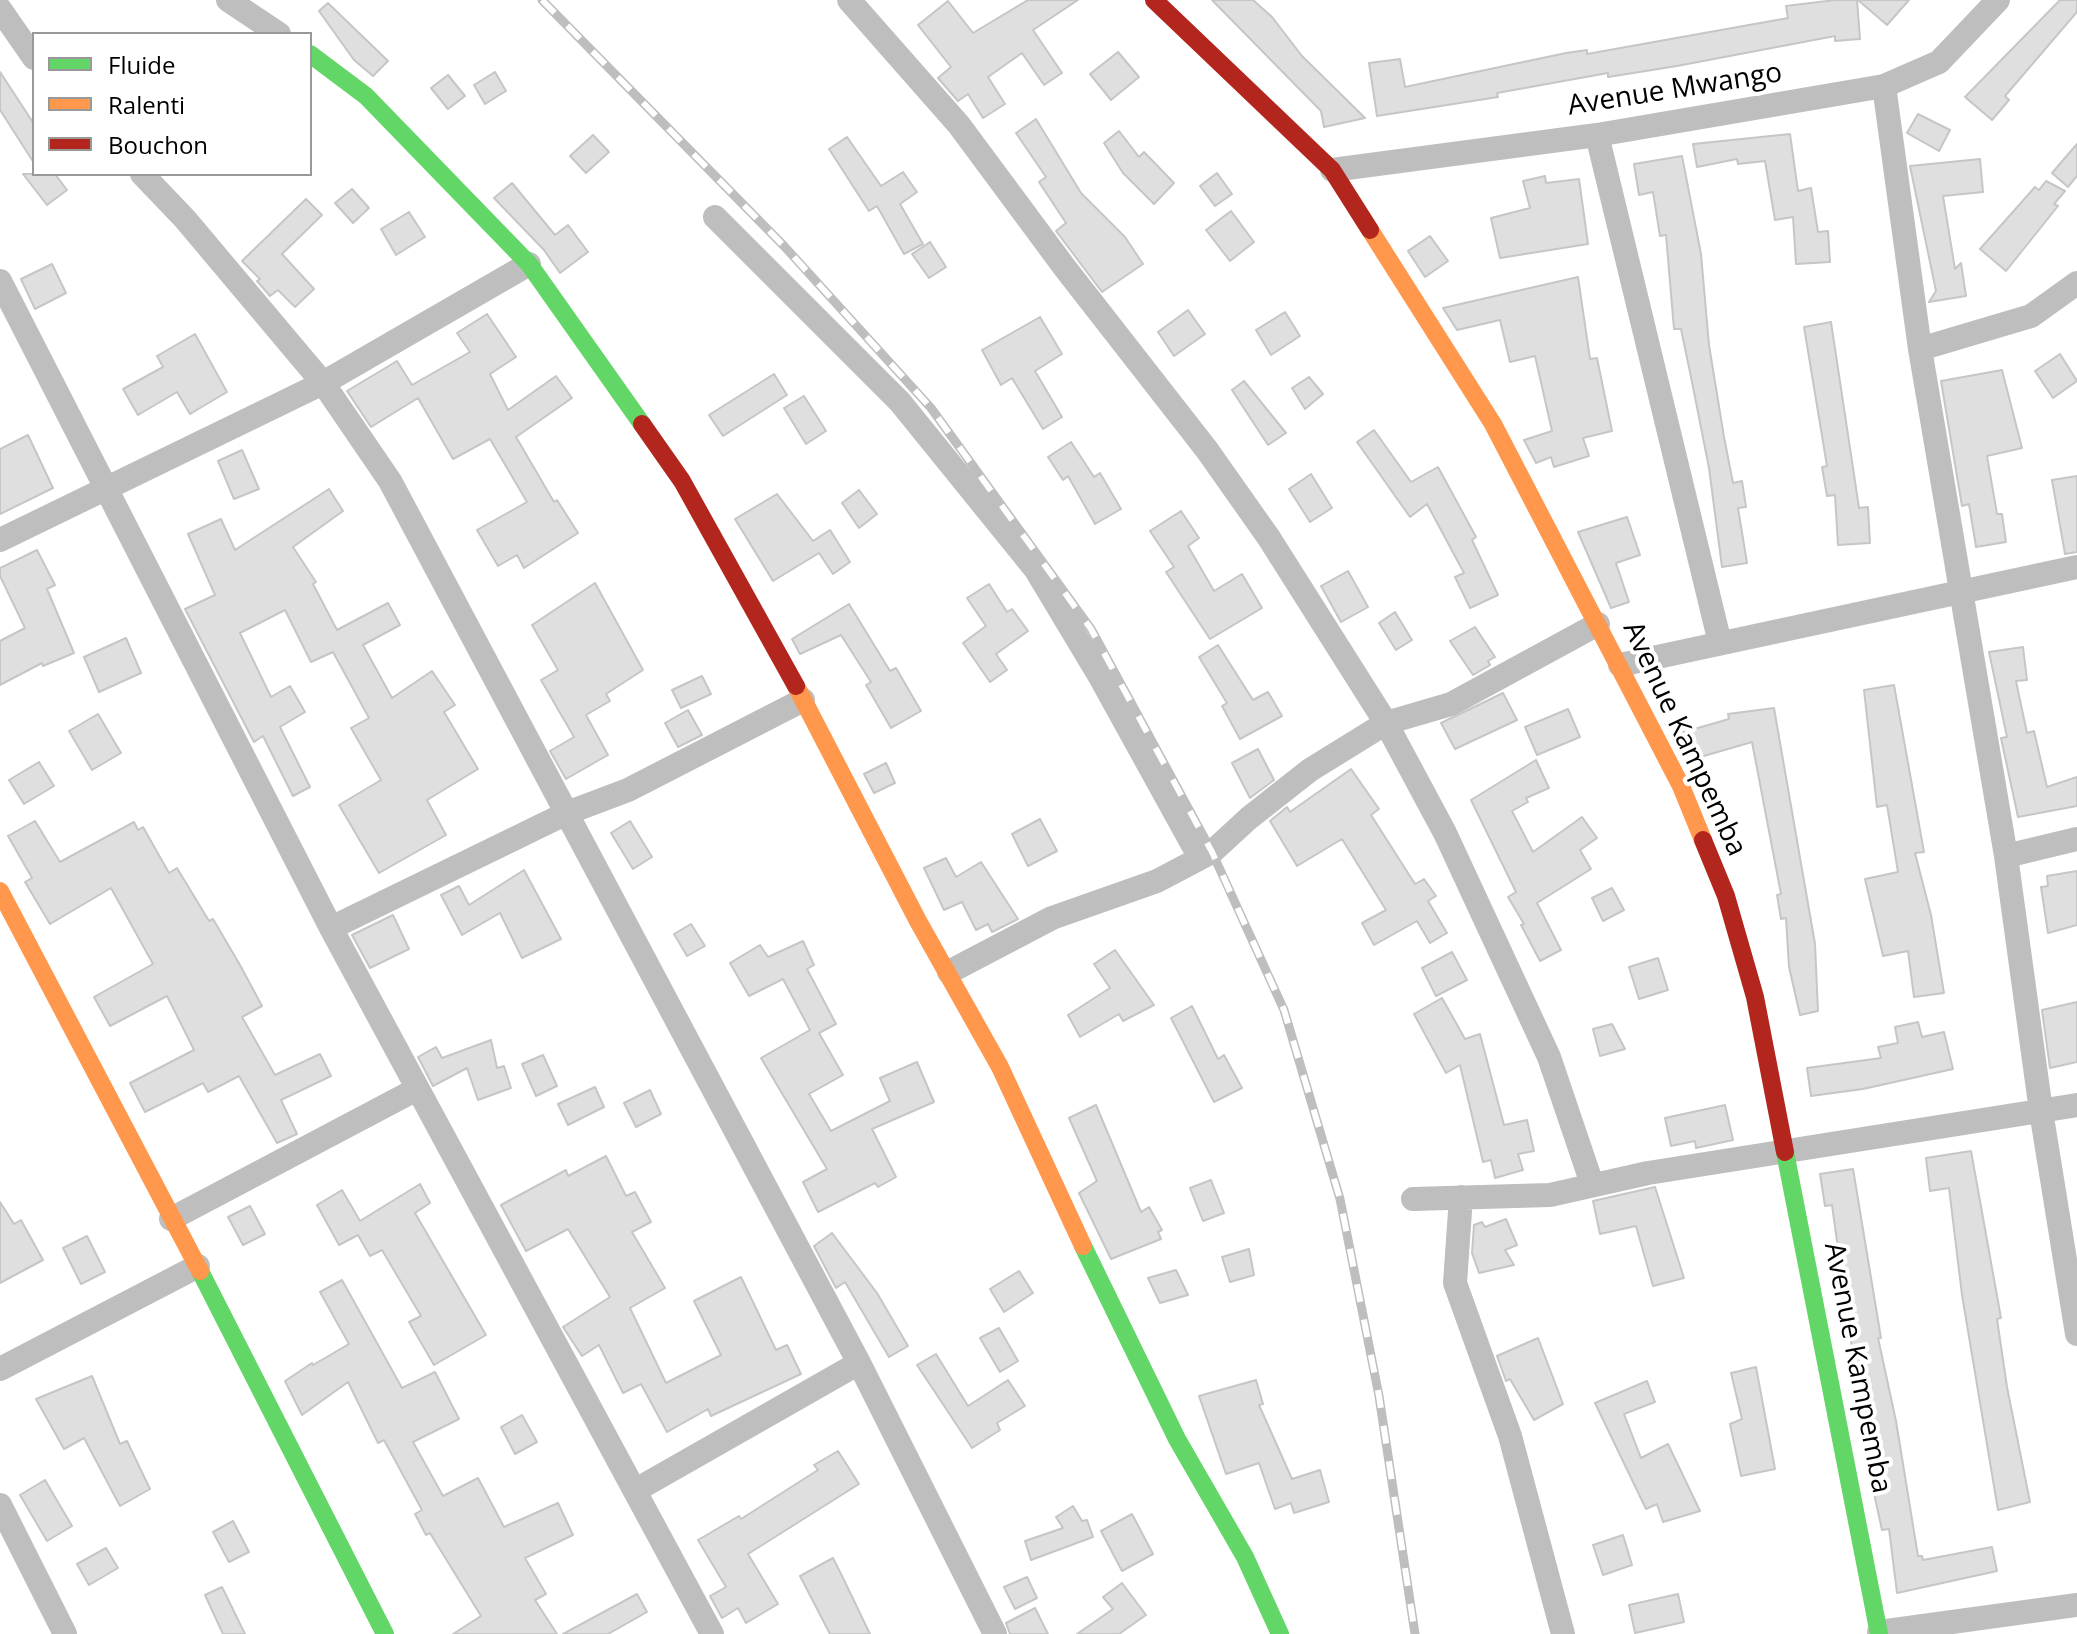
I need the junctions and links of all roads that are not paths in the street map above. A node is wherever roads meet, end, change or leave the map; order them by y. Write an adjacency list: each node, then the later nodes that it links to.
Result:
1 (228, 0): 6 (street)
2 (849, 0): 27 (street)
3 (1154, 0): 11 (main road, Avenue Kampemba)
4 (1998, 0): 9 (street, Avenue Mwango)
5 (0, 9): 7 (street)
6 (276, 32)
7 (32, 55)
8 (312, 56): 14 (main road)
9 (1884, 86): 10 (street, Avenue Mwango); 17 (street)
10 (1597, 135): 11 (street, Avenue Mwango); 24 (street)
11 (1332, 170): 23 (main road, Avenue Kampemba)
12 (144, 176): 18 (street)
13 (715, 217): 31 (street)
14 (529, 264): 18 (street); 26 (main road)
15 (0, 281): 19 (street)
16 (2077, 283): 17 (street)
17 (1920, 349): 22 (street)
18 (323, 383): 19 (street); 28 (street)
19 (106, 485): 20 (street); 33 (street)
20 (0, 540)
21 (2077, 567): 22 (street)
22 (1961, 595): 24 (street); 30 (street)
23 (1598, 624): 25 (main road, Avenue Kampemba); 27 (street)
24 (1720, 643): 25 (street)
25 (1620, 665): 38 (main road, Avenue Kampemba)
26 (803, 700): 28 (street); 34 (main road)
27 (1386, 723): 31 (street); 39 (street)
28 (567, 813): 33 (street); 45 (street)
29 (2077, 839): 30 (street)
30 (2006, 856): 37 (street)
31 (1200, 858): 34 (street)
32 (0, 891): 42 (main road)
33 (331, 928): 35 (street)
34 (949, 972): 55 (main road)
35 (417, 1089): 42 (street); 47 (street)
36 (2077, 1105): 37 (street)
37 (2041, 1111): 38 (street); 44 (street)
38 (1788, 1152): 39 (street); 50 (main road, Avenue Kampemba)
39 (1592, 1184): 40 (street)
40 (1461, 1197): 41 (street); 56 (street)
41 (1413, 1199)
42 (171, 1219): 43 (main road)
43 (198, 1266): 46 (street); 52 (main road)
44 (2077, 1334)
45 (859, 1363): 47 (street); 54 (street)
46 (0, 1369)
47 (636, 1490): 53 (street)
48 (0, 1505): 51 (street)
49 (2077, 1605): 50 (street)
50 (1879, 1633)
51 (65, 1634)
52 (385, 1634)
53 (712, 1634)
54 (995, 1634)
55 (1280, 1634)
56 (1563, 1634)

